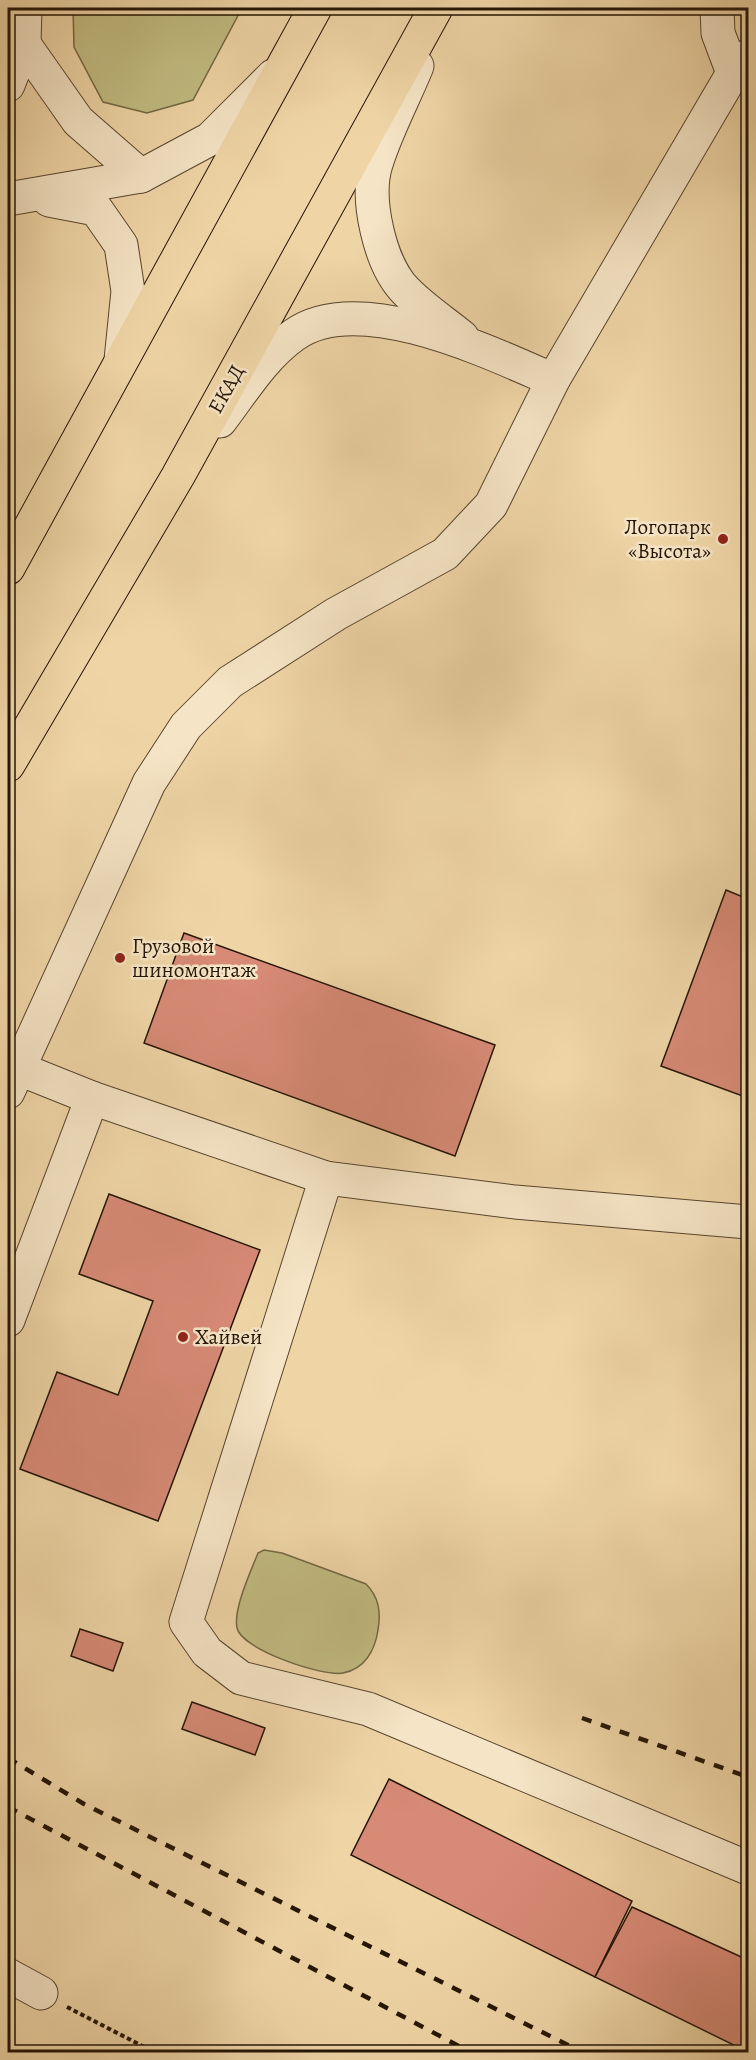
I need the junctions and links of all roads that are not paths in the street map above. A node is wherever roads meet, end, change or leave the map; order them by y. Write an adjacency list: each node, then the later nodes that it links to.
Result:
1 (25, 8): 5 (street)
2 (315, 8): 7 (highway)
3 (436, 8): 11 (street); 14 (highway, ЕКАД)
4 (717, 8): 6 (street)
5 (24, 44): 8 (street); 9 (street)
6 (741, 64): 13 (street)
7 (281, 68): 9 (street); 12 (highway)
8 (8, 85)
9 (141, 176): 10 (street)
10 (18, 198): 12 (street)
11 (468, 342): 13 (street); 14 (street)
12 (121, 360): 15 (highway)
13 (553, 380): 17 (street)
14 (178, 476): 16 (highway, ЕКАД)
15 (8, 568)
16 (8, 765)
17 (12, 1080): 18 (street)
18 (92, 1098): 19 (street); 21 (street)
19 (326, 1178): 20 (street); 22 (street)
20 (748, 1222)
21 (8, 1320)
22 (748, 1868)
23 (8, 1975): 24 (street)
24 (41, 1993)

